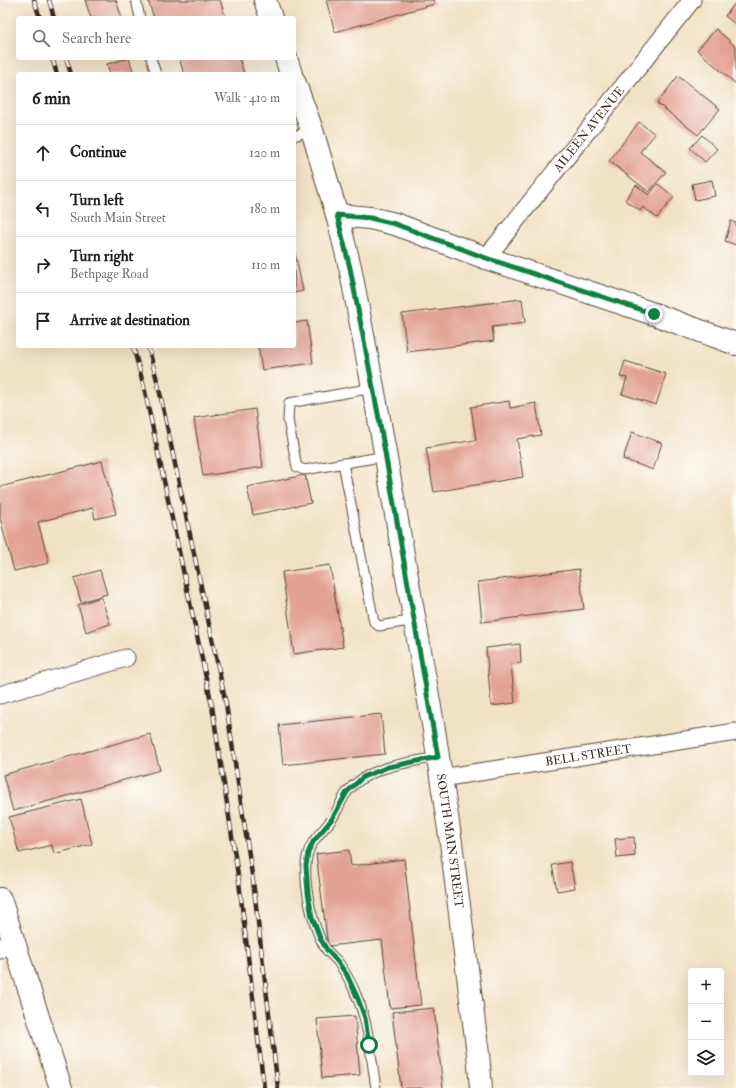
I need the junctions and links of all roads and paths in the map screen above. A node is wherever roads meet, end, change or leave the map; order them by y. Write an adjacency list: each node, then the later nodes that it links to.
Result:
1 (136, 0): 4 (lane)
2 (265, 0): 5 (main road)
3 (692, 0): 13 (street, AILEEN AVENUE)
4 (139, 16)
5 (270, 16)
6 (152, 60): 8 (lane)
7 (287, 60): 9 (main road)
8 (155, 72)
9 (290, 72)
10 (296, 93): 11 (main road, SOUTH MAIN STREET)
11 (303, 133): 12 (main road, SOUTH MAIN STREET)
12 (337, 215): 13 (main road); 15 (main road, SOUTH MAIN STREET)
13 (486, 258): 14 (main road)
14 (736, 344)
15 (373, 388): 16 (main road, SOUTH MAIN STREET); 17 (lane)
16 (386, 456): 17 (lane); 18 (main road, SOUTH MAIN STREET)
17 (343, 463): 18 (lane)
18 (415, 620): 22 (main road, SOUTH MAIN STREET)
19 (126, 658): 20 (street)
20 (0, 695)
21 (736, 732): 22 (street, BELL STREET)
22 (439, 768): 26 (lane); 27 (main road, SOUTH MAIN STREET)
23 (0, 899): 24 (main road)
24 (6, 944): 25 (main road)
25 (60, 1088)
26 (376, 1088)
27 (481, 1088)

